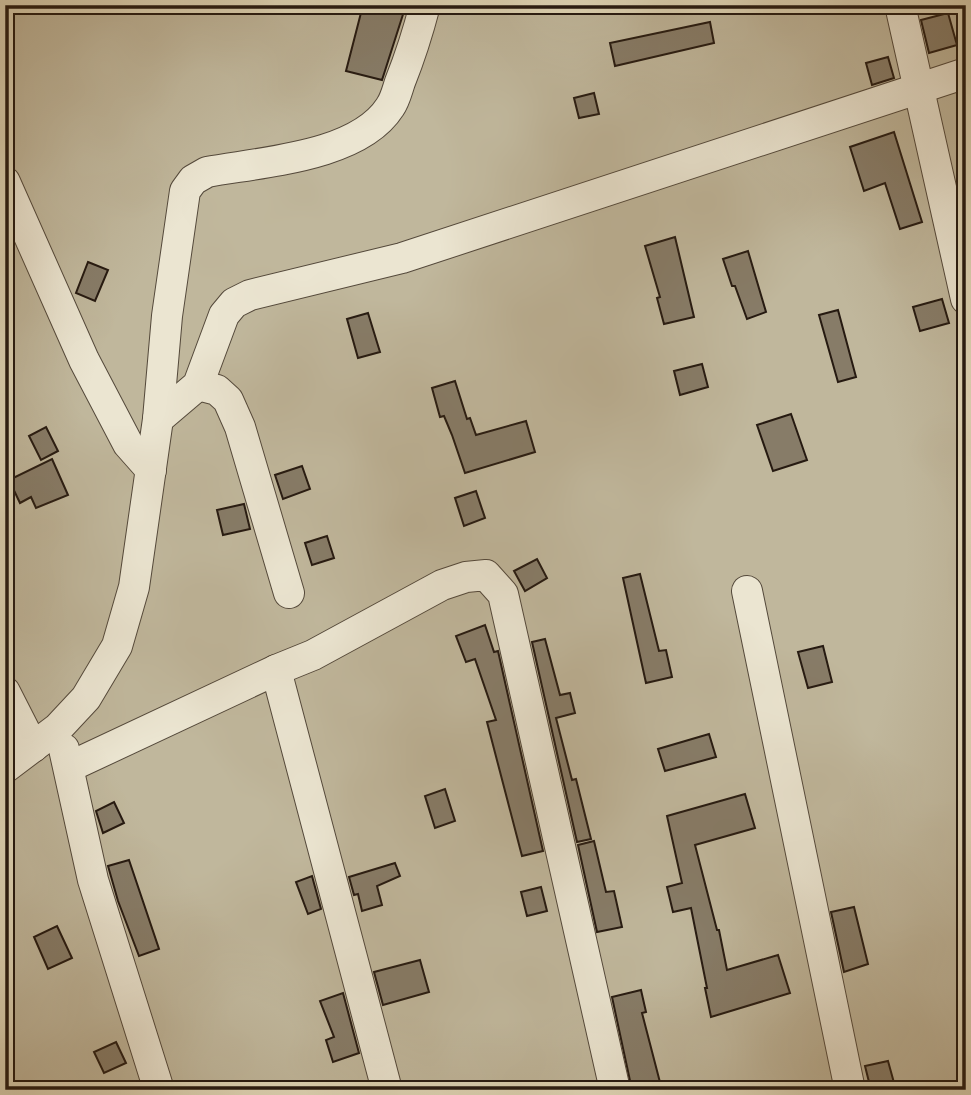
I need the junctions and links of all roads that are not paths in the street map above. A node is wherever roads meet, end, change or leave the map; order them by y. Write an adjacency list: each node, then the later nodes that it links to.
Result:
1 (425, 5): 8 (street)
2 (900, 5): 4 (street)
3 (966, 73): 4 (street)
4 (919, 88): 6 (street); 7 (street)
5 (5, 182): 9 (street)
6 (966, 299)
7 (198, 385): 8 (street); 11 (street)
8 (158, 419): 9 (street)
9 (151, 470): 14 (street)
10 (747, 590): 21 (street)
11 (289, 593)
12 (276, 670): 16 (street); 19 (street); 20 (street)
13 (5, 692): 15 (street)
14 (58, 728): 15 (street); 16 (street)
15 (33, 747): 17 (street)
16 (69, 767): 18 (street)
17 (5, 768)
18 (159, 1090)
19 (387, 1090)
20 (615, 1090)
21 (850, 1090)

